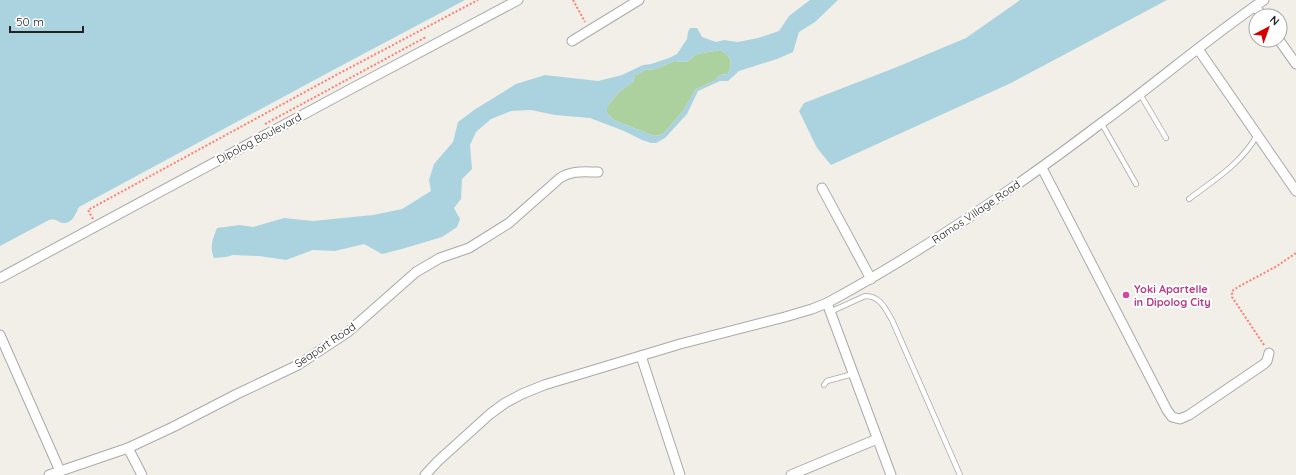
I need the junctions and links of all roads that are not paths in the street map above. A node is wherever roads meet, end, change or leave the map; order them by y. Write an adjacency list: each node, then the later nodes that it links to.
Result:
1 (518, 0): 19 (street, Dipolog Boulevard)
2 (639, 0): 5 (street)
3 (1264, 0): 4 (street, Ramos Village Road)
4 (1255, 6): 7 (street, Ramos Village Road)
5 (572, 41)
6 (1285, 48): 8 (street)
7 (1198, 49): 9 (street, Ramos Village Road); 11 (street)
8 (1296, 64)
9 (1140, 94): 10 (street, Ramos Village Road); 12 (lane)
10 (1102, 124): 13 (street, Ramos Village Road); 15 (lane)
11 (1257, 135): 17 (street); 18 (lane)
12 (1166, 138)
13 (1042, 168): 20 (street, Ramos Village Road); 24 (street)
14 (598, 172): 29 (street, Seaport Road)
15 (1136, 184)
16 (822, 188): 20 (street)
17 (1296, 191)
18 (1189, 199)
19 (0, 278)
20 (870, 279): 21 (street, Ramos Village Road)
21 (827, 303): 22 (street); 25 (street, Ramos Village Road)
22 (830, 312): 26 (street); 37 (lane)
23 (0, 335): 30 (street)
24 (1269, 353)
25 (641, 356): 33 (street, Ramos Village Road); 34 (street)
26 (853, 374): 27 (lane); 28 (street)
27 (824, 386)
28 (877, 439): 35 (street); 36 (street)
29 (128, 448): 30 (street, Seaport Road); 32 (street)
30 (60, 471): 31 (street, Seaport Road)
31 (48, 475)
32 (142, 475)
33 (425, 475)
34 (680, 475)
35 (791, 475)
36 (890, 475)
37 (960, 475)

